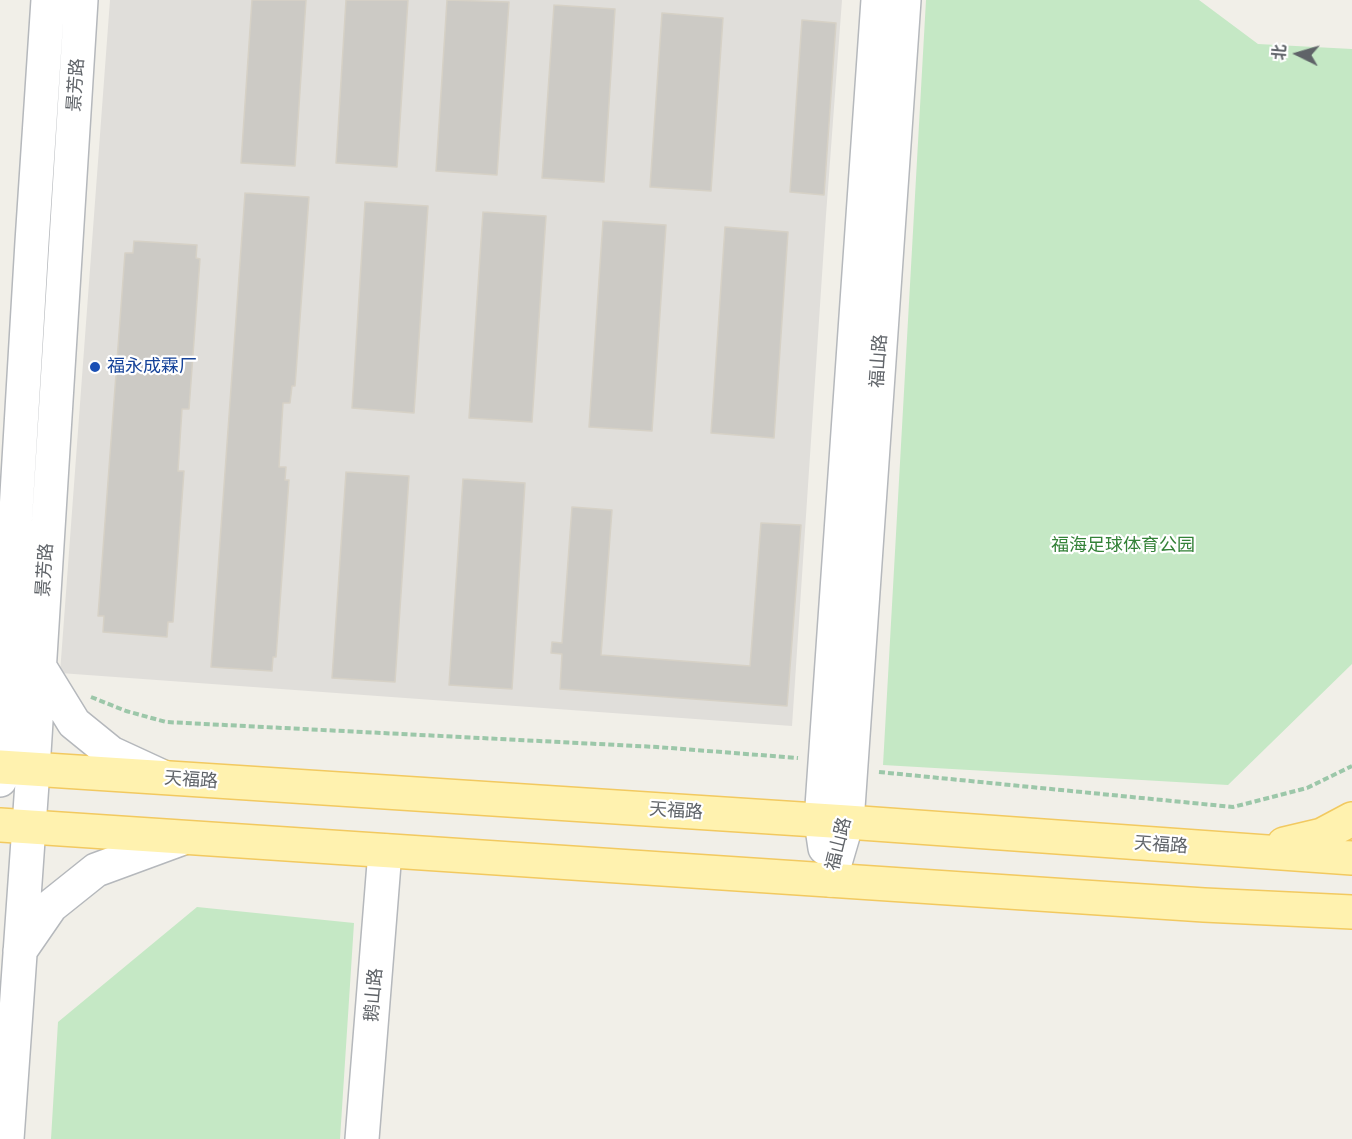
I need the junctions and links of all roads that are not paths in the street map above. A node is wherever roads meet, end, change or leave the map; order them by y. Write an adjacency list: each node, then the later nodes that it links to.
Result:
1 (48, 0): 5 (street, 景芳路)
2 (81, 0): 6 (street, 景芳路)
3 (878, 0): 7 (street, 福山路)
4 (903, 0): 7 (street, 福山路)
5 (4, 647): 8 (street, 景芳路)
6 (39, 666): 8 (street, 景芳路); 9 (street)
7 (838, 761): 11 (street, 福山路)
8 (8, 770): 9 (main road, 天福路); 12 (street, 景芳路)
9 (165, 778): 11 (main road, 天福路)
10 (1352, 819): 14 (main road)
11 (834, 822): 14 (main road, 天福路); 17 (street, 福山路)
12 (14, 826): 13 (main road); 19 (street, 景芳路)
13 (183, 838): 15 (main road); 19 (street)
14 (1237, 850): 16 (main road, 天福路)
15 (385, 851): 17 (main road); 21 (street, 鹅山路)
16 (1352, 858)
17 (830, 880): 18 (main road)
18 (1352, 912)
19 (20, 951): 20 (street, 景芳路)
20 (7, 1139)
21 (362, 1139)

